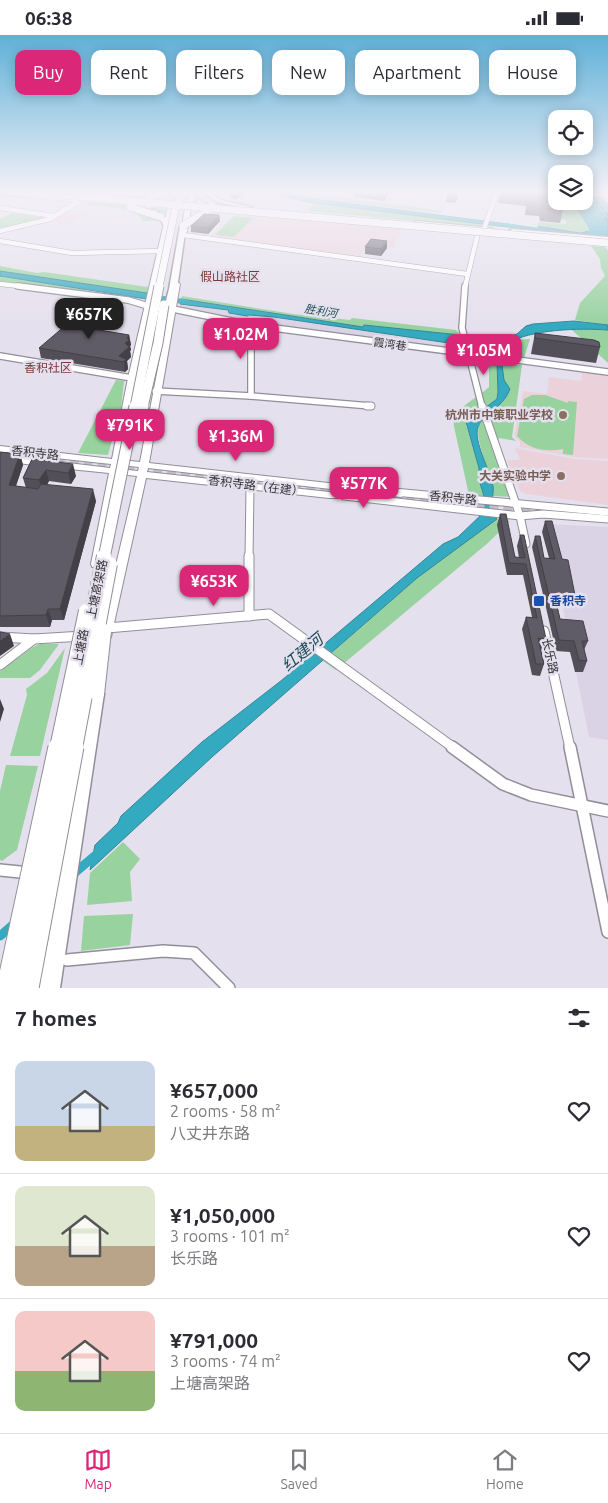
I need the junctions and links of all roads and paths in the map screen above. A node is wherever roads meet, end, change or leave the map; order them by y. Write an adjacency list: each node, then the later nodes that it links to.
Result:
1 (165, 236): 14 (main road, 上塘路)
2 (165, 236): 20 (highway, bridge)
3 (171, 236): 20 (highway, 上塘高架路, bridge)
4 (174, 236): 20 (highway, 上塘高架路, bridge)
5 (180, 236): 20 (highway, bridge)
6 (183, 236): 18 (main road, 上塘路)
7 (194, 236): 15 (street)
8 (478, 236): 15 (street)
9 (543, 236): 13 (main road, bridge)
10 (544, 236): 13 (highway, bridge)
11 (544, 236): 13 (highway, bridge)
12 (0, 241): 14 (street)
13 (608, 242)
14 (161, 251): 17 (main road, 上塘路)
15 (467, 274): 21 (street)
16 (0, 284): 17 (street)
17 (150, 300): 24 (main road, 上塘路)
18 (174, 303): 19 (street, 霞湾巷); 25 (main road, 上塘路)
19 (251, 325): 21 (street, 霞湾巷); 26 (street)
20 (154, 341): 40 (highway, 上塘高架路, bridge); 42 (highway, 上塘高架路, bridge)
21 (468, 355): 23 (street, 霞湾巷); 35 (street)
22 (0, 356): 24 (street)
23 (608, 372)
24 (132, 378): 30 (main road, 上塘路)
25 (155, 391): 26 (street); 31 (main road, 上塘路)
26 (251, 396): 27 (street)
27 (371, 406)
28 (0, 449): 30 (main road, 香积寺路)
29 (0, 458): 30 (main road, 香积寺路)
30 (114, 466): 31 (main road, 香积寺路); 46 (main road, 上塘路)
31 (142, 469): 32 (main road, 香积寺路); 33 (main road, 香积寺路（在建）); 45 (main road, 上塘路)
32 (326, 484): 34 (main road); 35 (street, 香积寺路)
33 (250, 485): 34 (main road, 香积寺路（在建）); 43 (street)
34 (329, 495): 36 (street, 香积寺路（在建）)
35 (515, 505): 37 (street, 香积寺路); 38 (street)
36 (485, 512): 38 (street, 香积寺路)
37 (608, 512)
38 (520, 516): 39 (street, 香积寺路); 41 (street)
39 (608, 519)
40 (106, 547): 56 (highway, bridge); 58 (highway, 上塘高架路, bridge)
41 (527, 551)
42 (110, 566): 59 (highway, 上塘高架路, bridge); 61 (highway, bridge)
43 (249, 616): 45 (street); 50 (street)
44 (542, 619): 50 (street, 长乐路)
45 (107, 628): 60 (main road, 上塘路)
46 (83, 636): 48 (street); 53 (main road, 上塘路)
47 (0, 637): 48 (street)
48 (34, 639): 49 (street)
49 (0, 665)
50 (583, 806): 51 (street); 54 (street, 长乐路)
51 (608, 811)
52 (0, 870): 53 (street)
53 (34, 873): 57 (main road, 上塘路)
54 (608, 932)
55 (67, 959): 62 (street)
56 (5, 988)
57 (10, 988)
58 (16, 988)
59 (30, 988)
60 (39, 988)
61 (50, 988)
62 (229, 988)

